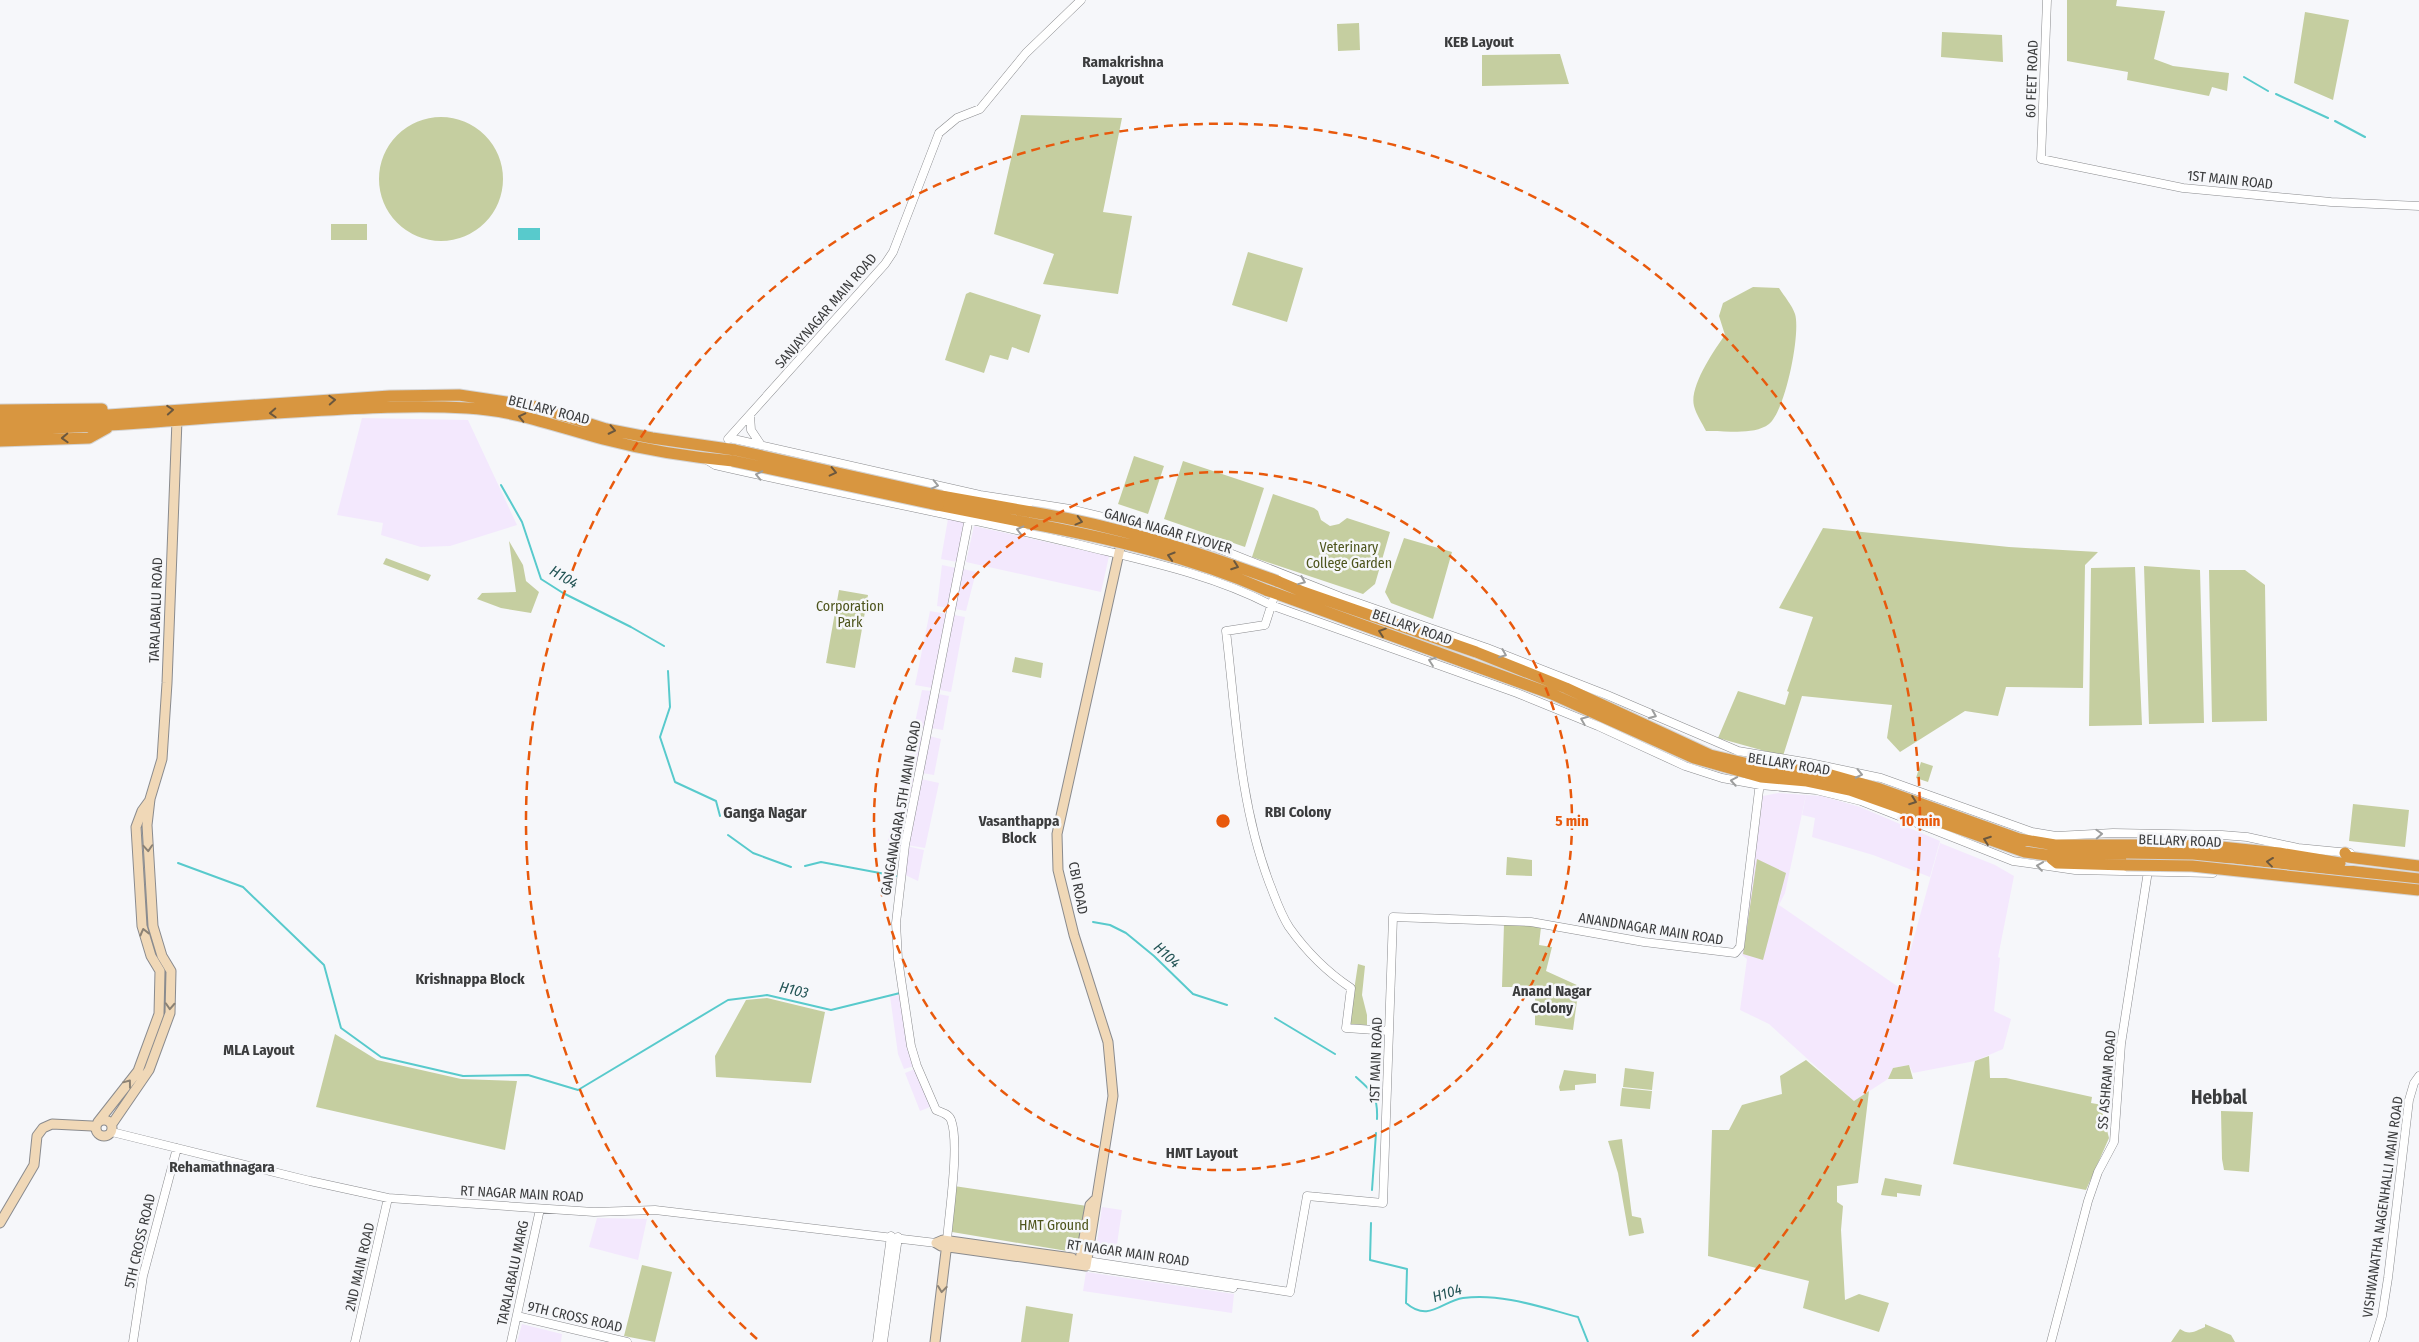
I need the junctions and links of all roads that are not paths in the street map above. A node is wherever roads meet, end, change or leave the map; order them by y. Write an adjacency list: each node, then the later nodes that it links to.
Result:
1 (1082, 0): 7 (street, SANJAYNAGAR MAIN ROAD)
2 (2048, 0): 3 (street, 60 FEET ROAD)
3 (2041, 159): 4 (street, 1ST MAIN ROAD)
4 (2419, 206)
5 (0, 410): 6 (highway)
6 (121, 413): 8 (highway); 13 (highway, BELLARY ROAD, one-way to 13)
7 (750, 415): 13 (street, SANJAYNAGAR MAIN ROAD); 14 (street)
8 (0, 420)
9 (177, 420): 10 (highway, BELLARY ROAD); 18 (highway, BELLARY ROAD, one-way to 9); 31 (main road, TARALABALU ROAD)
10 (111, 426): 11 (highway, BELLARY ROAD); 12 (highway, one-way to 12)
11 (0, 430)
12 (0, 441)
13 (725, 442): 14 (street); 15 (street); 16 (highway, BELLARY ROAD)
14 (761, 445): 15 (street)
15 (789, 453): 17 (street); 19 (street)
16 (734, 456): 18 (highway, BELLARY ROAD); 21 (highway, BELLARY ROAD, bridge)
17 (811, 456): 20 (street); 21 (street, one-way to 21)
18 (706, 459): 19 (street, one-way to 18)
19 (782, 479): 20 (street)
20 (804, 485): 21 (street)
21 (975, 507): 22 (highway, GANGA NAGAR FLYOVER); 23 (street, BELLARY ROAD); 24 (street, one-way to 21); 53 (street, GANGANAGARA 5TH MAIN ROAD)
22 (1030, 518): 25 (highway, GANGA NAGAR FLYOVER, one-way to 22, bridge); 26 (highway, GANGA NAGAR FLYOVER, one-way to 26, bridge)
23 (1126, 521): 24 (main road, CBI ROAD); 26 (street, BELLARY ROAD, one-way to 26)
24 (1118, 554): 27 (street); 54 (main road, CBI ROAD)
25 (1271, 592): 27 (street); 28 (highway, BELLARY ROAD, one-way to 25)
26 (1345, 603): 28 (highway, BELLARY ROAD); 34 (street, BELLARY ROAD, one-way to 34)
27 (1271, 605): 30 (street, one-way to 27); 43 (street)
28 (1610, 713): 29 (highway, BELLARY ROAD)
29 (1696, 753): 30 (highway, BELLARY ROAD); 34 (highway, BELLARY ROAD, one-way to 34)
30 (1760, 781): 32 (highway, BELLARY ROAD, one-way to 30); 37 (street, one-way to 30); 42 (street, ANANDNAGAR MAIN ROAD)
31 (150, 800): 45 (main road, TARALABALU ROAD, one-way to 31); 46 (main road, TARALABALU ROAD, one-way to 46)
32 (2046, 855): 36 (highway, BELLARY ROAD, one-way to 32); 41 (highway, bridge)
33 (2419, 861): 34 (street, BELLARY ROAD)
34 (2345, 862): 35 (highway); 36 (highway, BELLARY ROAD); 38 (highway); 39 (highway)
35 (2419, 866)
36 (2318, 868): 40 (highway)
37 (2148, 871): 40 (street); 64 (street, SS ASHRAM ROAD)
38 (2419, 873)
39 (2419, 879)
40 (2291, 880): 41 (street)
41 (2419, 891)
42 (1393, 917): 43 (street, 1ST MAIN ROAD)
43 (1390, 1031): 55 (street, 1ST MAIN ROAD)
44 (2419, 1076): 65 (street, VISHWANATHA NAGENHALLI MAIN ROAD)
45 (97, 1125): 46 (main road); 46 (main road); 50 (main road)
46 (112, 1128): 47 (street, RT NAGAR MAIN ROAD)
47 (177, 1148): 48 (street, RT NAGAR MAIN ROAD); 57 (street, 5TH CROSS ROAD)
48 (388, 1198): 49 (street, RT NAGAR MAIN ROAD); 58 (street, 2ND MAIN ROAD)
49 (540, 1209): 51 (street, RT NAGAR MAIN ROAD); 56 (street, TARALABALU MARG)
50 (0, 1224)
51 (894, 1236): 52 (street, RT NAGAR MAIN ROAD); 61 (street); 62 (street)
52 (936, 1242): 53 (main road, RT NAGAR MAIN ROAD)
53 (947, 1244): 54 (main road, RT NAGAR MAIN ROAD); 63 (main road, one-way to 63)
54 (1083, 1263): 55 (street, RT NAGAR MAIN ROAD)
55 (1290, 1292)
56 (517, 1316): 59 (street, TARALABALU MARG); 60 (street, 9TH CROSS ROAD)
57 (133, 1342)
58 (355, 1342)
59 (511, 1342)
60 (628, 1342)
61 (877, 1342)
62 (883, 1342)
63 (935, 1342)
64 (2050, 1342)
65 (2374, 1342)

